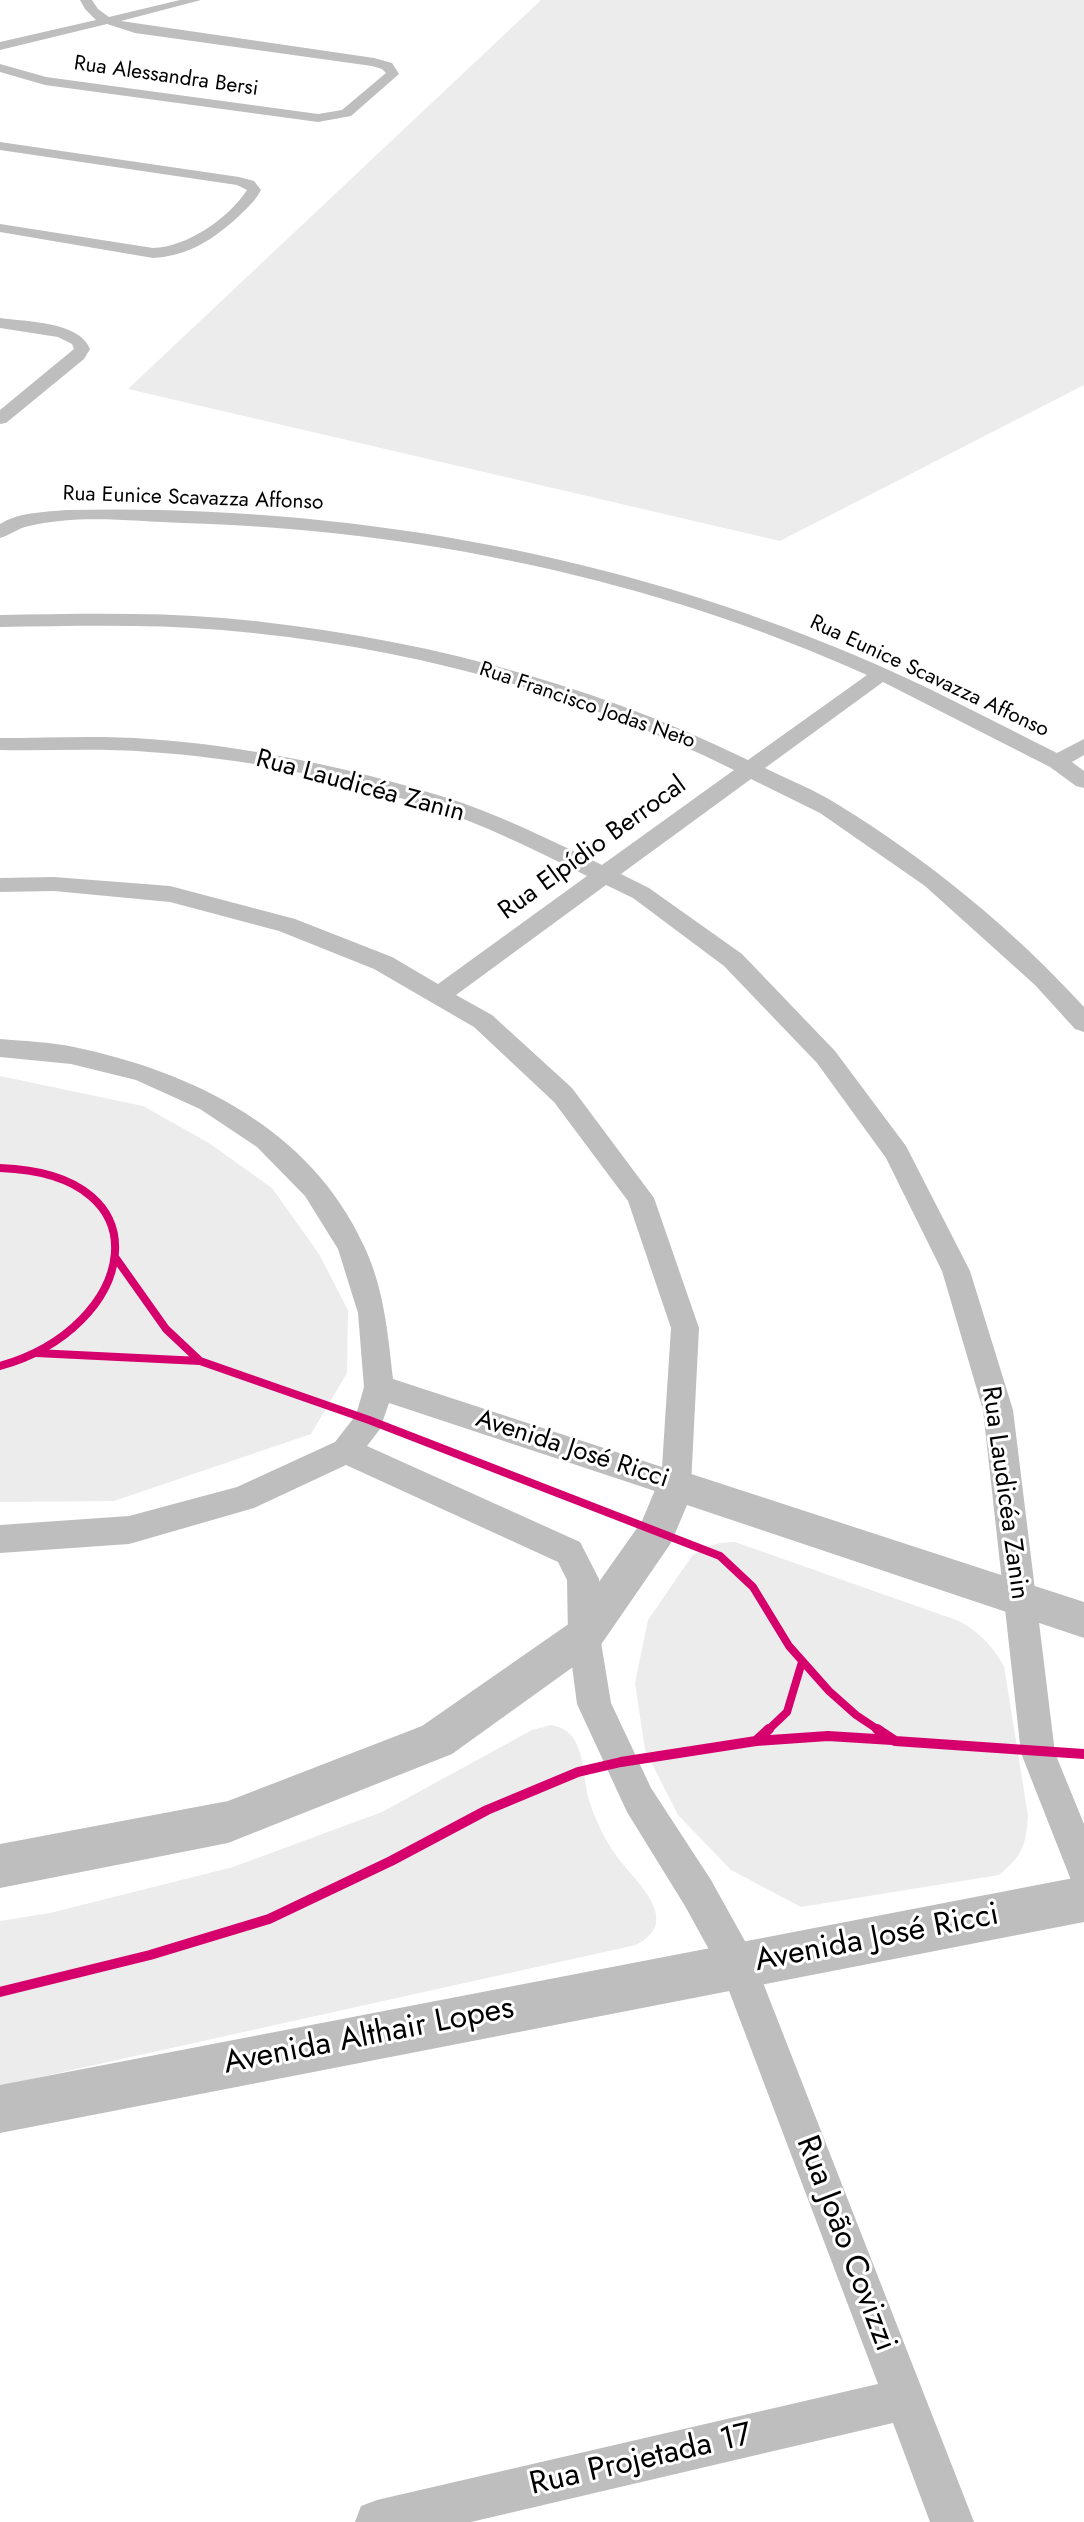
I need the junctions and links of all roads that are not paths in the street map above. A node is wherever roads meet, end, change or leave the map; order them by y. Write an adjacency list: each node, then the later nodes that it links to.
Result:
1 (86, 0): 3 (street)
2 (195, 0): 3 (street)
3 (107, 20): 4 (street); 5 (street, Rua Alessandra Bersi)
4 (0, 46)
5 (0, 68)
6 (0, 146): 7 (street)
7 (0, 228)
8 (0, 323): 9 (street)
9 (0, 419)
10 (4, 528): 12 (street, Rua Eunice Scavazza Affonso)
11 (0, 621): 16 (street, Rua Francisco Jodas Neto)
12 (881, 674): 15 (street, Rua Eunice Scavazza Affonso); 16 (street, Rua Elpídio Berrocal)
13 (0, 744): 18 (street, Rua Laudicéa Zanin)
14 (1084, 745): 15 (street)
15 (1058, 762): 17 (street, Rua Eunice Scavazza Affonso)
16 (750, 769): 18 (street, Rua Elpídio Berrocal); 21 (street, Rua Francisco Jodas Neto)
17 (1084, 780)
18 (605, 875): 20 (street, Rua Elpídio Berrocal); 27 (street, Rua Laudicéa Zanin)
19 (0, 885): 20 (street)
20 (439, 995): 25 (street)
21 (1084, 1023)
22 (0, 1048): 23 (street)
23 (379, 1387): 24 (street); 25 (street, Avenida José Ricci)
24 (346, 1451): 26 (street); 29 (street, Avenida José Ricci)
25 (676, 1485): 27 (street, Avenida José Ricci); 29 (street)
26 (0, 1539)
27 (1020, 1600): 28 (street, Avenida José Ricci); 31 (street, Rua Laudicéa Zanin)
28 (1084, 1620)
29 (584, 1636): 30 (street); 33 (street, Avenida José Ricci)
30 (0, 1866)
31 (1084, 1868)
32 (1084, 1899): 33 (street, Avenida José Ricci)
33 (738, 1965): 34 (street, Avenida Althair Lopes); 35 (street, Rua João Covizzi)
34 (0, 2109)
35 (905, 2399): 36 (street, Rua Projetada 17); 37 (street, Rua João Covizzi)
36 (377, 2522)
37 (952, 2522)

